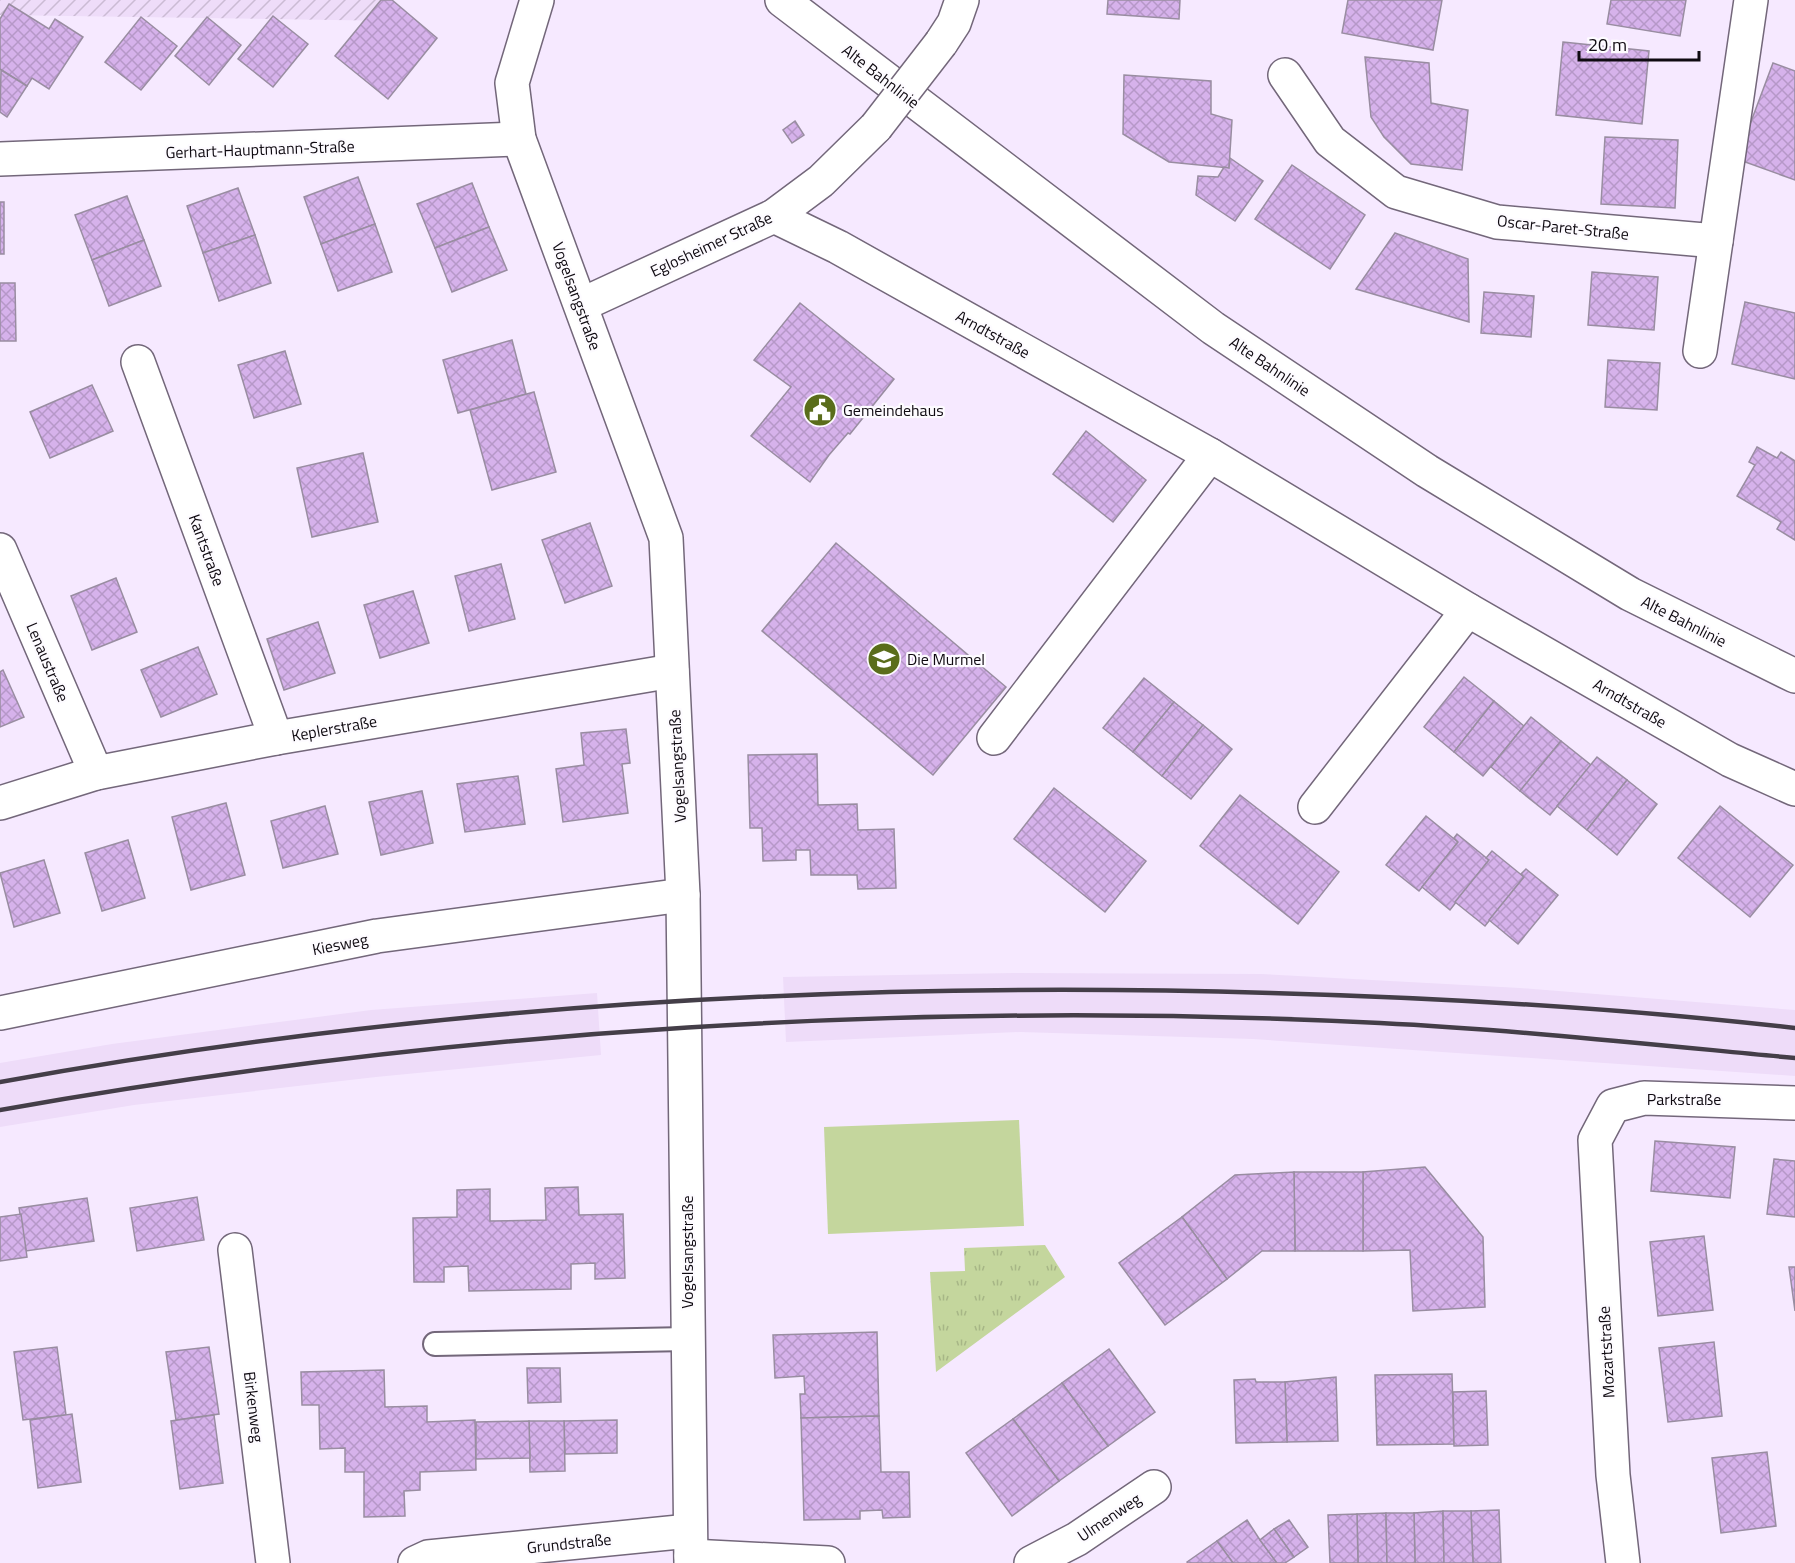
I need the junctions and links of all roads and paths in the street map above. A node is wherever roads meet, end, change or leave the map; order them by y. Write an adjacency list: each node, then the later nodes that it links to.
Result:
1 (537, 0): 6 (street, Vogelsangstraße)
2 (782, 0): 17 (street, Alte Bahnlinie)
3 (962, 0): 8 (street, Eglosheimer Straße, bridge)
4 (1751, 0): 9 (street)
5 (1285, 75): 9 (street, Oscar-Paret-Straße)
6 (519, 139): 7 (street, Gerhart-Hauptmann-Straße); 10 (street, Vogelsangstraße)
7 (0, 159)
8 (774, 216): 10 (street, Eglosheimer Straße); 13 (street, Arndtstraße)
9 (1716, 242): 11 (street)
10 (580, 305): 16 (street, Vogelsangstraße)
11 (1700, 351)
12 (138, 362): 18 (street, Kantstraße)
13 (1210, 455): 15 (street, Arndtstraße); 19 (street)
14 (0, 550): 20 (street, Lenaustraße)
15 (1468, 610): 21 (street, Arndtstraße); 23 (street)
16 (672, 671): 18 (street, Keplerstraße); 24 (street, Vogelsangstraße)
17 (1795, 676)
18 (276, 738): 20 (street, Keplerstraße)
19 (994, 738)
20 (96, 773): 22 (street, Keplerstraße)
21 (1795, 789)
22 (0, 803)
23 (1315, 807)
24 (683, 895): 25 (street, Kiesweg); 29 (street, Vogelsangstraße)
25 (0, 1013)
26 (1795, 1103): 27 (street, Parkstraße)
27 (1595, 1140): 37 (street, Mozartstraße)
28 (235, 1250): 33 (street, Birkenweg)
29 (688, 1339): 30 (lane); 32 (street, Vogelsangstraße)
30 (435, 1344)
31 (1154, 1487): 36 (street, Ulmenweg)
32 (690, 1550): 34 (street, Grundstraße); 35 (street)
33 (273, 1563)
34 (414, 1563)
35 (828, 1563)
36 (1031, 1563)
37 (1623, 1563)

